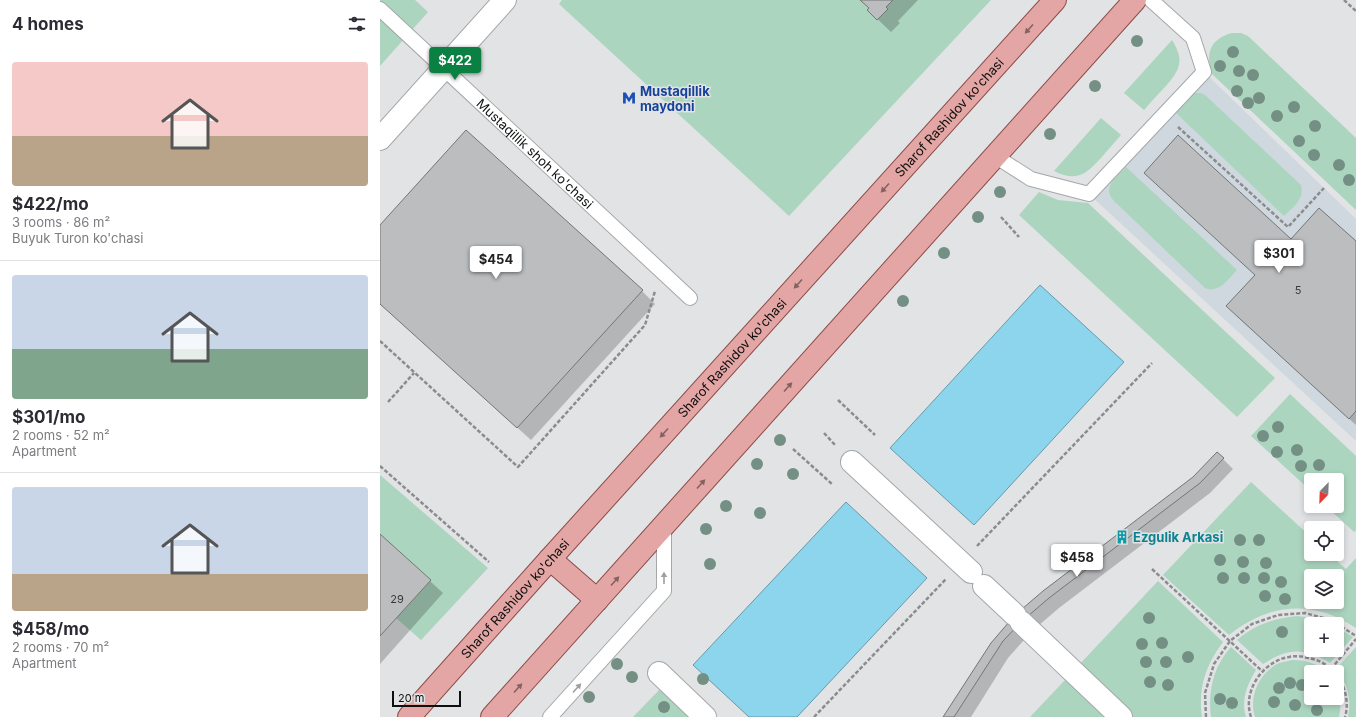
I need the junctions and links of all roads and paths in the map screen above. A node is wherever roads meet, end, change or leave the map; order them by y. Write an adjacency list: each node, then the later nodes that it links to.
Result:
1 (504, 0): 8 (street)
2 (1055, 0): 28 (main road, Sharof Rashidov ko'chasi, one-way to 28)
3 (1135, 0): 11 (main road)
4 (1151, 0): 9 (lane)
5 (1344, 0): 7 (path)
6 (380, 9): 8 (lane, Mustaqillik shoh ko'chasi)
7 (1356, 11)
8 (444, 68): 10 (street); 15 (lane, Mustaqillik shoh ko'chasi)
9 (1164, 114): 11 (lane); 12 (path)
10 (380, 139)
11 (995, 156): 27 (main road, one-way to 11)
12 (1324, 188)
13 (1001, 217): 14 (path)
14 (1019, 237)
15 (662, 271): 16 (lane, Mustaqillik shoh ko'chasi); 19 (path)
16 (690, 298)
17 (380, 341): 19 (path)
18 (1152, 363): 31 (path)
19 (414, 372): 21 (path)
20 (838, 400): 22 (path)
21 (388, 402)
22 (875, 435)
23 (793, 449): 26 (path)
24 (852, 462): 31 (street)
25 (380, 466): 29 (path)
26 (832, 484)
27 (664, 525): 32 (main road, one-way to 27); 43 (lane, one-way to 27)
28 (550, 559): 32 (main road); 41 (main road, Sharof Rashidov ko'chasi)
29 (489, 562)
30 (1152, 569): 35 (path)
31 (972, 574): 45 (path); 46 (street)
32 (597, 600): 42 (main road, one-way to 32)
33 (1356, 636): 35 (path)
34 (1356, 639): 37 (path)
35 (1230, 641): 38 (path); 47 (path)
36 (1325, 665): 38 (path)
37 (1334, 665)
38 (1262, 671): 48 (path)
39 (659, 673): 44 (street)
40 (1344, 690): 49 (path)
41 (409, 717)
42 (492, 717)
43 (550, 717)
44 (705, 717)
45 (814, 717)
46 (1121, 717)
47 (1206, 717)
48 (1250, 717)
49 (1345, 717)

